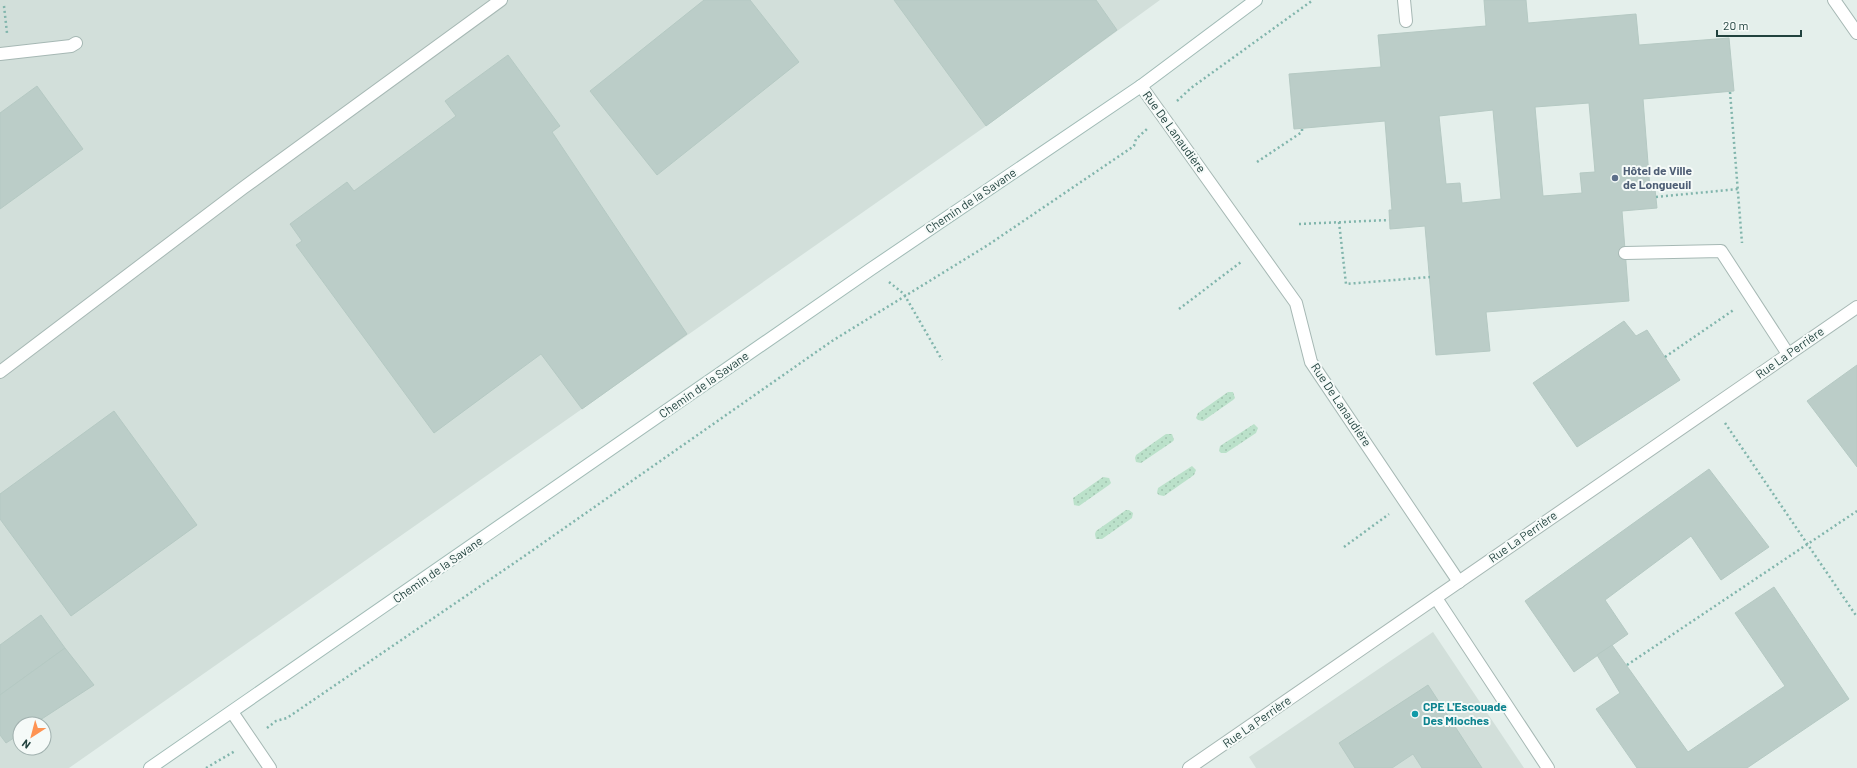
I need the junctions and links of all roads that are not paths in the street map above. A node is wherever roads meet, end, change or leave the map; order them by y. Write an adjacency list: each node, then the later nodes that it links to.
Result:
1 (501, 0): 13 (street)
2 (1256, 0): 9 (street, Chemin de la Savane)
3 (1404, 0): 5 (street)
4 (1834, 0): 6 (street)
5 (1406, 21)
6 (1857, 33)
7 (76, 43): 8 (street)
8 (4, 54)
9 (1141, 86): 14 (street, Rue De Lanaudière); 16 (street, Chemin de la Savane)
10 (1626, 253): 12 (street)
11 (1857, 307): 12 (street, Rue La Perrière)
12 (1788, 354): 14 (street, Rue La Perrière)
13 (0, 372)
14 (1459, 582): 15 (street, Rue La Perrière)
15 (1436, 598): 19 (street, Rue La Perrière); 20 (street)
16 (232, 712): 17 (street, Chemin de la Savane); 18 (street)
17 (150, 768)
18 (270, 768)
19 (1189, 768)
20 (1548, 768)

